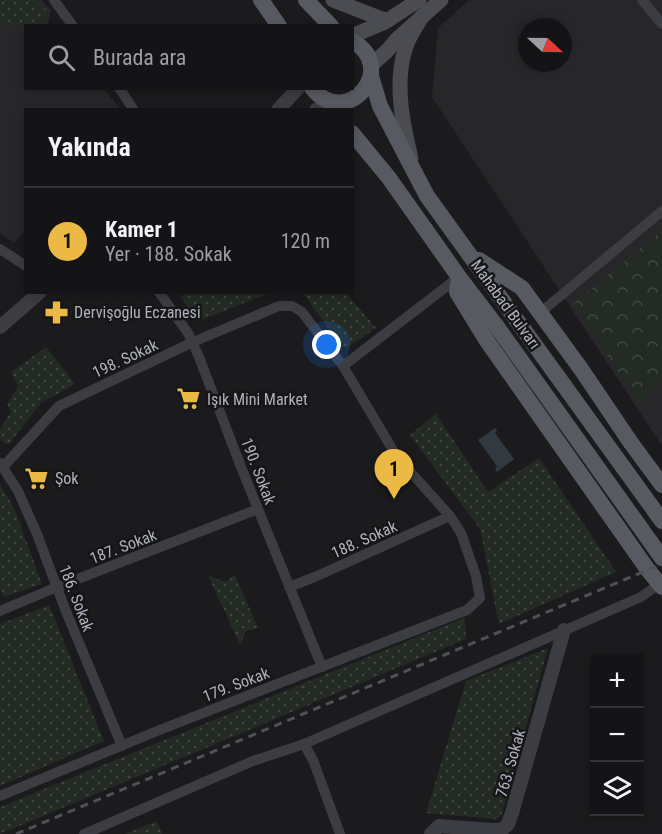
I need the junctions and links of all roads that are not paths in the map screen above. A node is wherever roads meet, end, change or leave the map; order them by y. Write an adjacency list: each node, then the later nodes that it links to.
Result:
1 (54, 0): 10 (street)
2 (260, 0): 11 (street); 12 (main road)
3 (306, 0): 13 (main road)
4 (333, 0): 9 (main road)
5 (419, 0): 9 (main road)
6 (441, 0): 8 (main road)
7 (642, 0): 14 (street)
8 (422, 16): 17 (main road); 29 (main road)
9 (388, 20): 15 (main road)
10 (72, 24)
11 (267, 24)
12 (278, 24)
13 (329, 24)
14 (662, 24)
15 (354, 35)
16 (354, 42): 17 (main road, Mahabad Bulvarı)
17 (371, 70): 22 (main road); 29 (main road, Mahabad Bulvarı)
18 (120, 90): 23 (street)
19 (282, 90): 24 (street)
20 (296, 90): 25 (street)
21 (314, 90): 22 (main road)
22 (329, 106)
23 (133, 108)
24 (274, 108)
25 (280, 108)
26 (354, 135): 28 (main road, Mahabad Bulvarı)
27 (354, 149): 28 (street)
28 (374, 159): 34 (main road, Mahabad Bulvarı)
29 (413, 170): 32 (main road, Mahabad Bulvarı)
30 (662, 211): 37 (street)
31 (0, 249): 33 (street)
32 (471, 255): 37 (main road); 45 (main road, Mahabad Bulvarı)
33 (24, 265)
34 (459, 277): 40 (street); 46 (main road, Mahabad Bulvarı); 47 (main road)
35 (38, 294): 38 (street)
36 (160, 294): 39 (street, 190. Sokak)
37 (541, 314): 42 (main road)
38 (0, 327)
39 (193, 342): 40 (street, 198. Sokak); 41 (street, 198. Sokak); 43 (street, 190. Sokak)
40 (343, 366): 44 (street)
41 (2, 465): 49 (street, 186. Sokak)
42 (662, 485)
43 (258, 509): 48 (street, 190. Sokak); 49 (street, 187. Sokak)
44 (450, 516): 48 (street, 188. Sokak); 52 (street, 179. Sokak)
45 (662, 521)
46 (662, 558)
47 (661, 585): 51 (street)
48 (289, 586): 52 (street, 190. Sokak)
49 (57, 587): 50 (street, 187. Sokak); 54 (street, 186. Sokak)
50 (0, 611)
51 (564, 630): 53 (street); 58 (street, 763. Sokak)
52 (322, 667): 54 (street, 179. Sokak)
53 (304, 744): 56 (street); 57 (street)
54 (122, 746): 55 (street, 179. Sokak)
55 (0, 796)
56 (84, 834)
57 (340, 834)
58 (431, 834)

